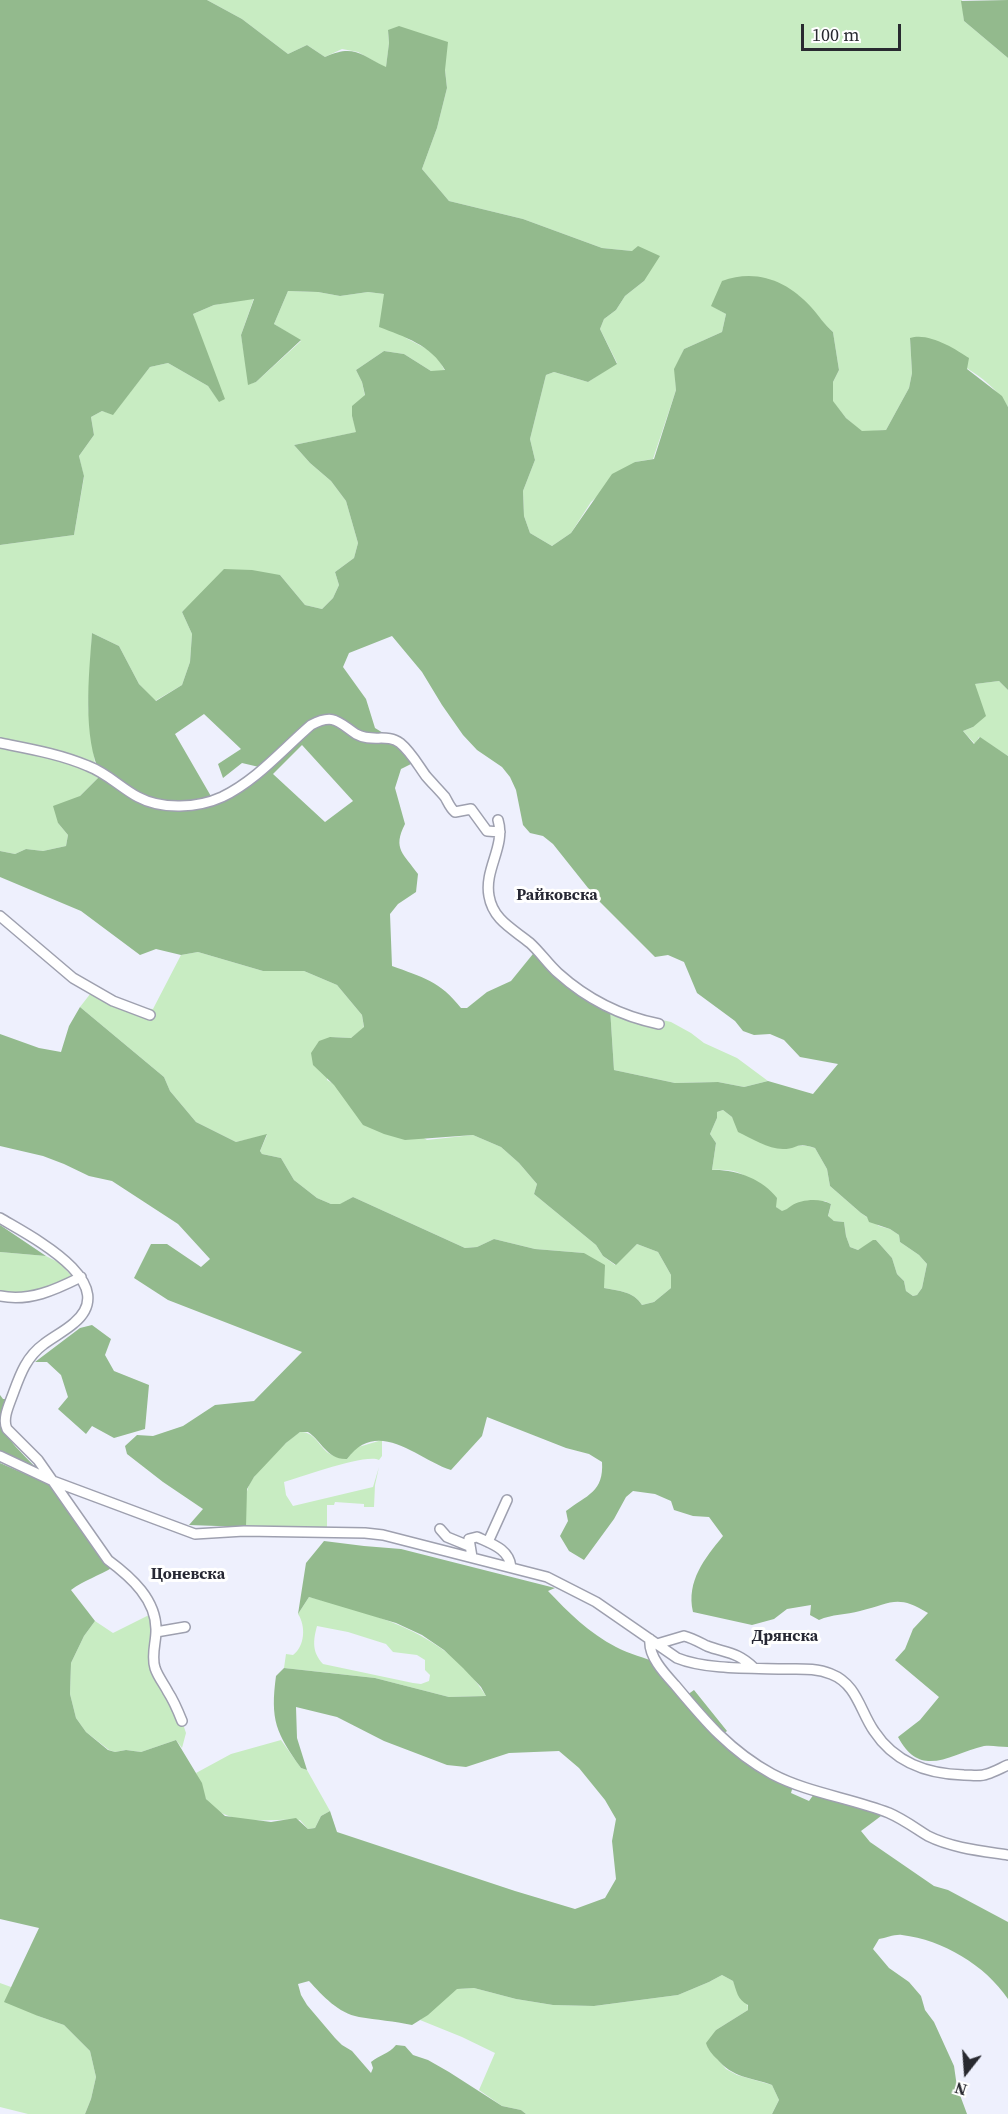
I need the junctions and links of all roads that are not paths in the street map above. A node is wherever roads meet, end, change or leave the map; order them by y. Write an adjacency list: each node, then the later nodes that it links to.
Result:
1 (0, 743): 3 (street)
2 (498, 820): 3 (street)
3 (500, 832): 6 (street)
4 (0, 916): 5 (street)
5 (150, 1015)
6 (659, 1024)
7 (0, 1218): 8 (street)
8 (81, 1277): 9 (street); 11 (street)
9 (0, 1296)
10 (0, 1456): 11 (street)
11 (53, 1481): 16 (street); 19 (street)
12 (507, 1500): 14 (street)
13 (440, 1529): 15 (street)
14 (488, 1542): 15 (street); 17 (street)
15 (469, 1546): 16 (street)
16 (472, 1557): 17 (street)
17 (511, 1567): 20 (street)
18 (185, 1627): 19 (street)
19 (156, 1632): 22 (street)
20 (653, 1641): 21 (street); 21 (street); 24 (street)
21 (754, 1668): 23 (street)
22 (182, 1721)
23 (1008, 1765)
24 (1008, 1855)

